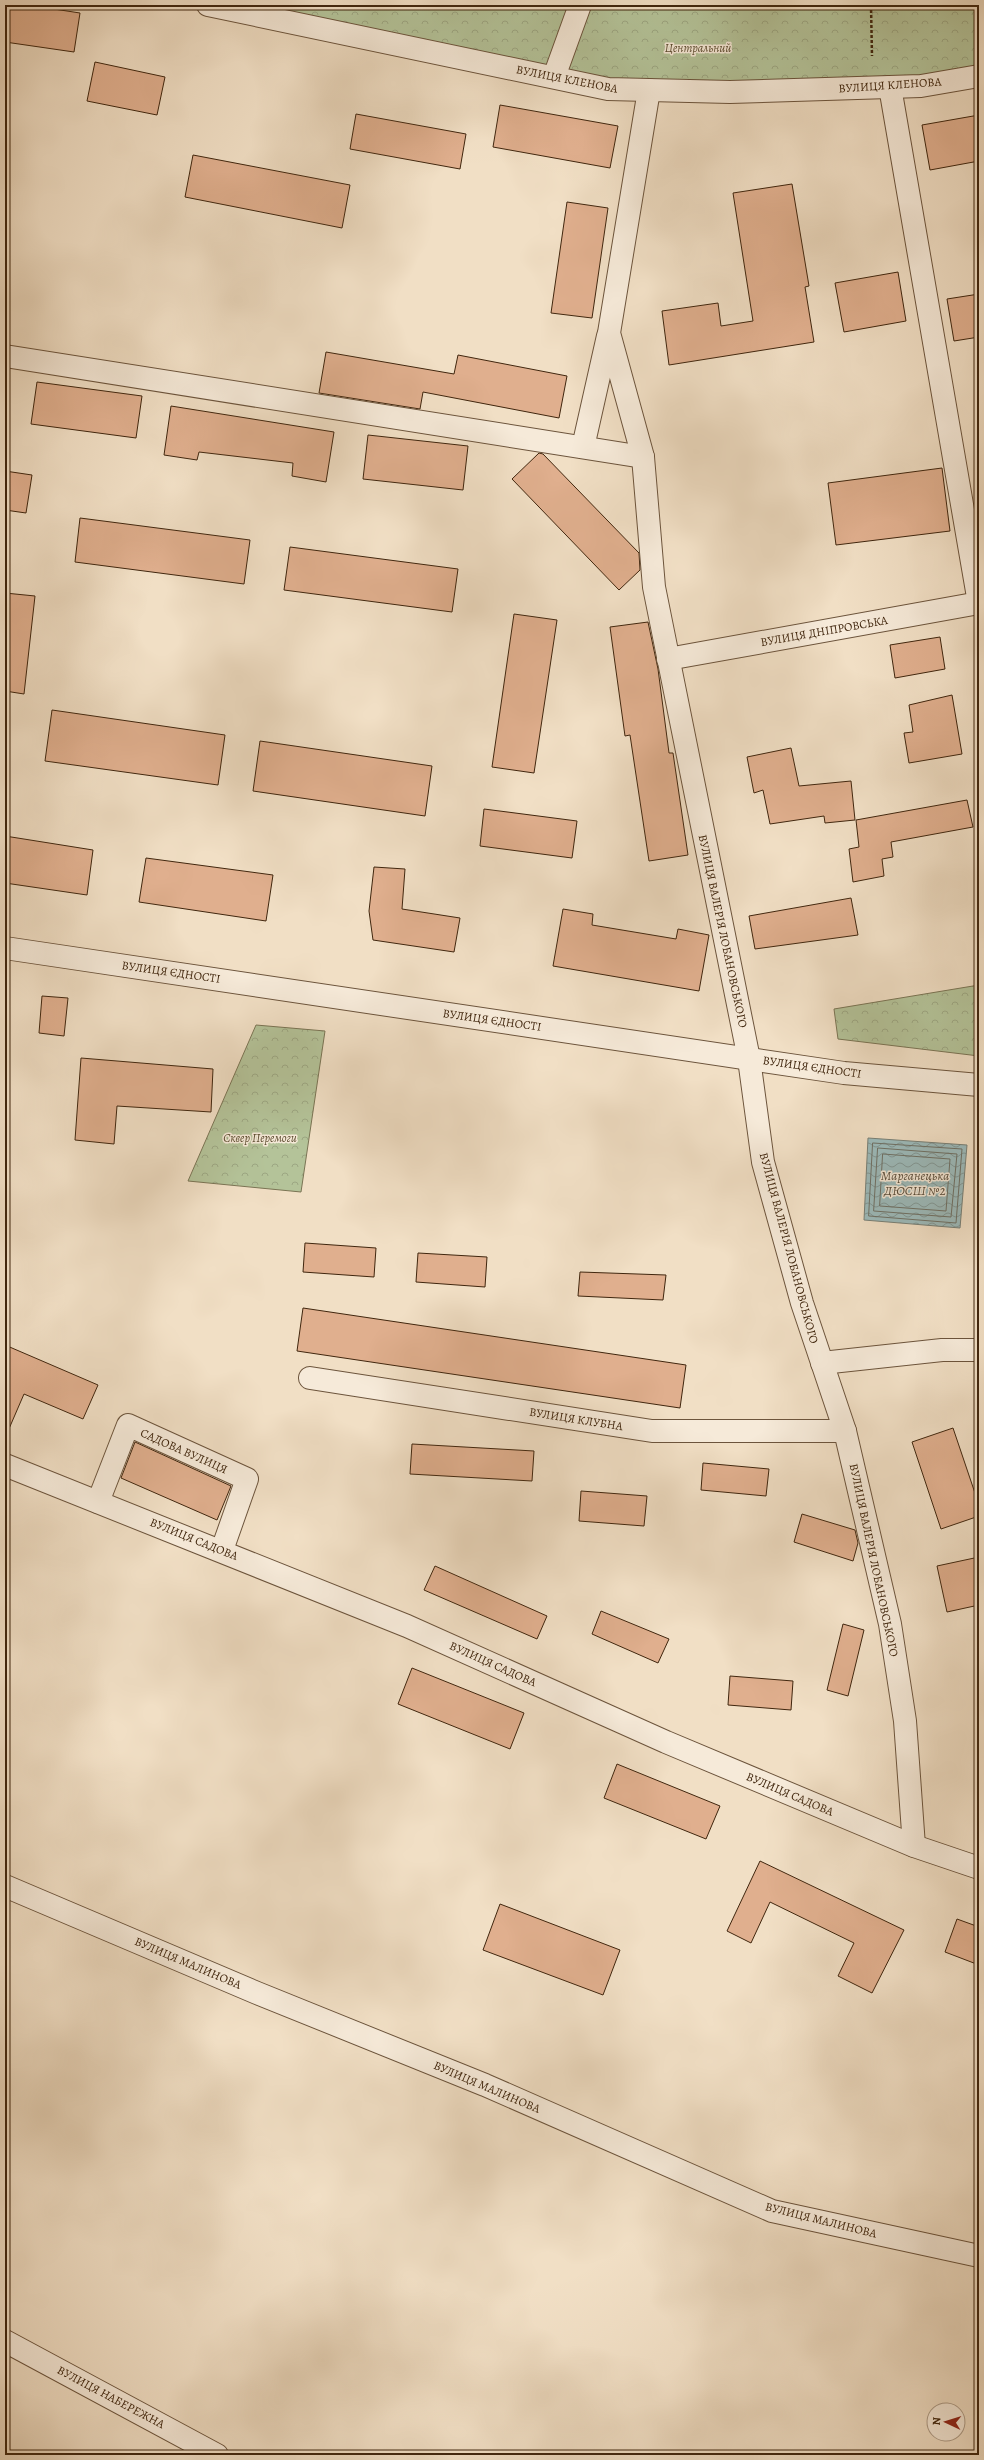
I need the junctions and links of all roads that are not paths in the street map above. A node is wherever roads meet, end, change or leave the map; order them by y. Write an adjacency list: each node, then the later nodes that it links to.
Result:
1 (208, 5): 4 (street, ВУЛИЦЯ КЛЕНОВА)
2 (580, 5): 4 (street)
3 (979, 76): 5 (street, ВУЛИЦЯ КЛЕНОВА)
4 (554, 78): 6 (street, ВУЛИЦЯ КЛЕНОВА)
5 (890, 86): 6 (street, ВУЛИЦЯ КЛЕНОВА); 11 (street)
6 (649, 90): 7 (street)
7 (609, 333): 9 (street); 10 (street, ВУЛИЦЯ ВАЛЕРІЯ ЛОБАНОВСЬКОГО)
8 (5, 356): 9 (street)
9 (583, 447): 10 (street)
10 (643, 457): 12 (street, ВУЛИЦЯ ВАЛЕРІЯ ЛОБАНОВСЬКОГО)
11 (979, 603): 12 (street, ВУЛИЦЯ ДНІПРОВСЬКА)
12 (668, 659): 14 (street, ВУЛИЦЯ ВАЛЕРІЯ ЛОБАНОВСЬКОГО)
13 (5, 948): 14 (street, ВУЛИЦЯ ЄДНОСТІ)
14 (749, 1059): 15 (street, ВУЛИЦЯ ЄДНОСТІ); 17 (street, ВУЛИЦЯ ВАЛЕРІЯ ЛОБАНОВСЬКОГО)
15 (978, 1091)
16 (979, 1350): 17 (street)
17 (822, 1363): 19 (street, ВУЛИЦЯ ВАЛЕРІЯ ЛОБАНОВСЬКОГО)
18 (310, 1378): 19 (street, ВУЛИЦЯ КЛУБНА)
19 (845, 1431): 23 (street, ВУЛИЦЯ ВАЛЕРІЯ ЛОБАНОВСЬКОГО)
20 (5, 1465): 21 (street, ВУЛИЦЯ САДОВА)
21 (98, 1502): 22 (street, ВУЛИЦЯ САДОВА); 22 (street, САДОВА ВУЛИЦЯ)
22 (222, 1550): 23 (street, ВУЛИЦЯ САДОВА)
23 (914, 1846): 24 (street, ВУЛИЦЯ САДОВА)
24 (979, 1868)
25 (5, 1886): 26 (street, ВУЛИЦЯ МАЛИНОВА)
26 (979, 2256)
27 (5, 2341): 28 (street, ВУЛИЦЯ НАБЕРЕЖНА)
28 (217, 2455)

